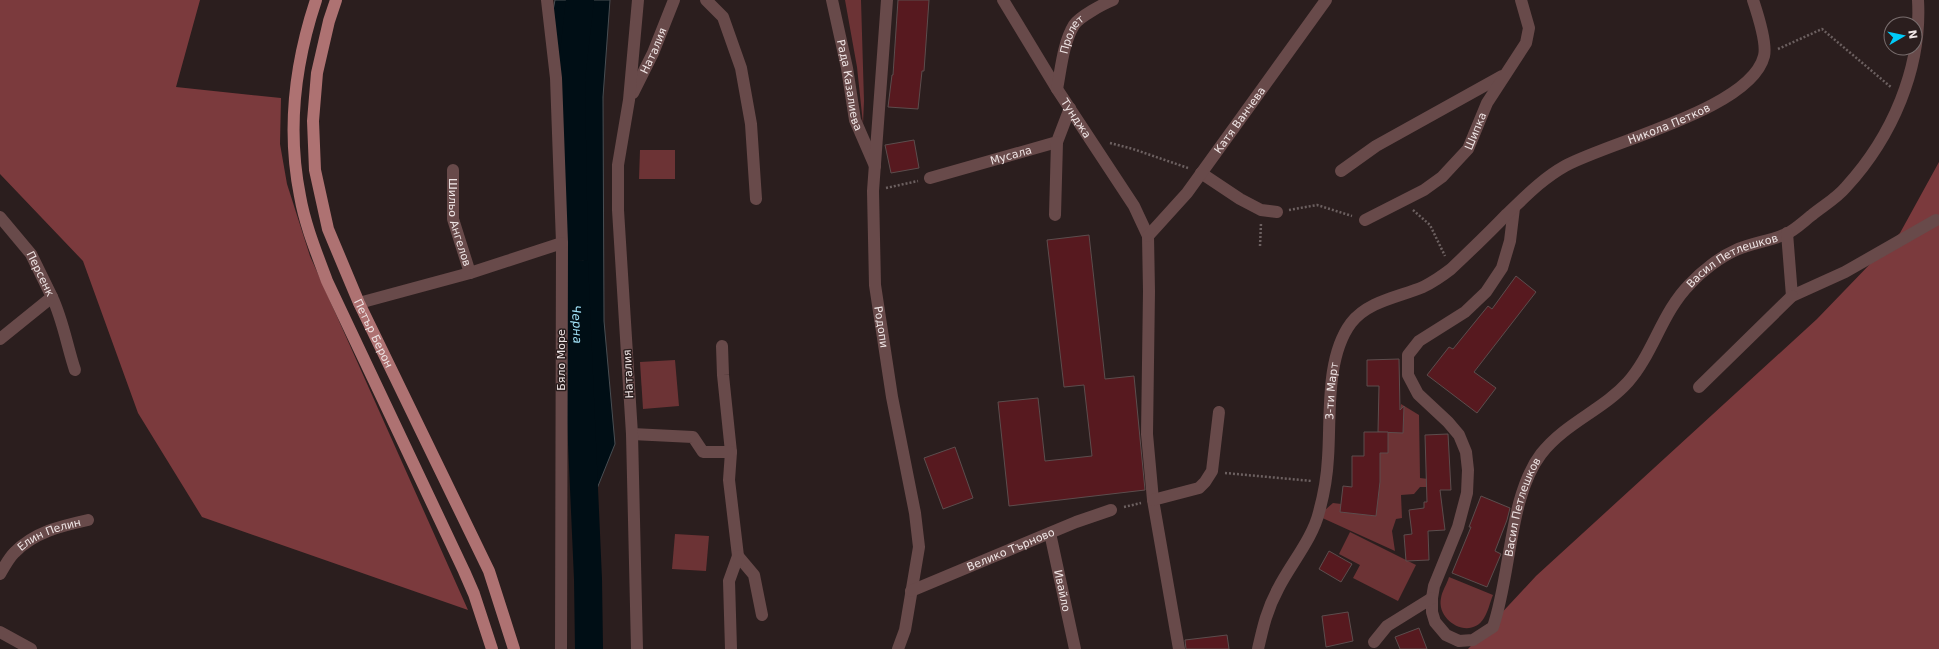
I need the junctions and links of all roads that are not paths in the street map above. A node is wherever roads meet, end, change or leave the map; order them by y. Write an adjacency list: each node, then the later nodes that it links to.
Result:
1 (316, 0): 59 (main road, Петър Берон)
2 (336, 0): 38 (main road, Петър Берон)
3 (547, 0): 34 (street, Бяло Море)
4 (638, 0): 17 (street, Наталия)
5 (674, 0): 17 (street, Наталия)
6 (706, 0): 25 (street)
7 (832, 0): 20 (street, Рада Казалиева)
8 (887, 0): 20 (street, Родопи)
9 (1004, 0): 16 (street, Тунджа)
10 (1112, 0): 16 (street, Пролет)
11 (1326, 0): 23 (street, Катя Ванчева)
12 (1521, 0): 15 (street, Шипка)
13 (1753, 0): 26 (street, Никола Петков)
14 (1918, 0): 32 (street, Васил Петлешков)
15 (1503, 76): 22 (street); 30 (street, Шипка)
16 (1057, 89): 18 (street, Тунджа)
17 (630, 100): 44 (street, Наталия)
18 (1070, 108): 19 (street); 33 (street, Тунджа)
19 (1057, 142): 24 (street, Мусала); 28 (street)
20 (876, 168): 52 (street, Родопи)
21 (453, 170): 35 (street, Шильо Ангелов)
22 (1341, 171)
23 (1201, 173): 27 (street); 33 (street, Катя Ванчева)
24 (930, 178)
25 (756, 199)
26 (1514, 208): 53 (street, Васил Петлешков); 68 (street, 3-ти Март)
27 (1277, 212)
28 (1056, 215)
29 (0, 217): 37 (street, Персенк)
30 (1365, 220)
31 (1936, 220): 36 (street)
32 (1787, 233): 36 (street); 53 (street, Васил Петлешков)
33 (1148, 236): 46 (street)
34 (562, 243): 35 (street, Шильо Ангелов); 61 (street, Бяло Море)
35 (470, 273): 38 (street, Шильо Ангелов)
36 (1792, 296): 42 (street)
37 (52, 297): 39 (street, Персенк); 41 (street)
38 (359, 303): 60 (main road, Петър Берон)
39 (0, 339)
40 (722, 346): 45 (street)
41 (76, 370)
42 (1699, 387)
43 (1219, 412): 46 (street)
44 (632, 434): 45 (street); 62 (street, Наталия)
45 (731, 452): 50 (street)
46 (1153, 500): 67 (street)
47 (1111, 510): 49 (street, Велико Търново)
48 (88, 520): 51 (street, Елин Пелин)
49 (1050, 533): 52 (street, Велико Търново); 66 (street, Ивайло)
50 (738, 556): 54 (street); 63 (street)
51 (0, 574)
52 (911, 591): 55 (street, Родопи)
53 (1432, 598): 57 (street)
54 (762, 615)
55 (904, 630): 64 (street, Родопи); 65 (street)
56 (0, 632): 58 (street)
57 (1374, 642)
58 (31, 649)
59 (492, 649)
60 (514, 649)
61 (561, 649)
62 (637, 649)
63 (731, 649)
64 (898, 649)
65 (908, 649)
66 (1076, 649)
67 (1179, 649)
68 (1258, 649)

